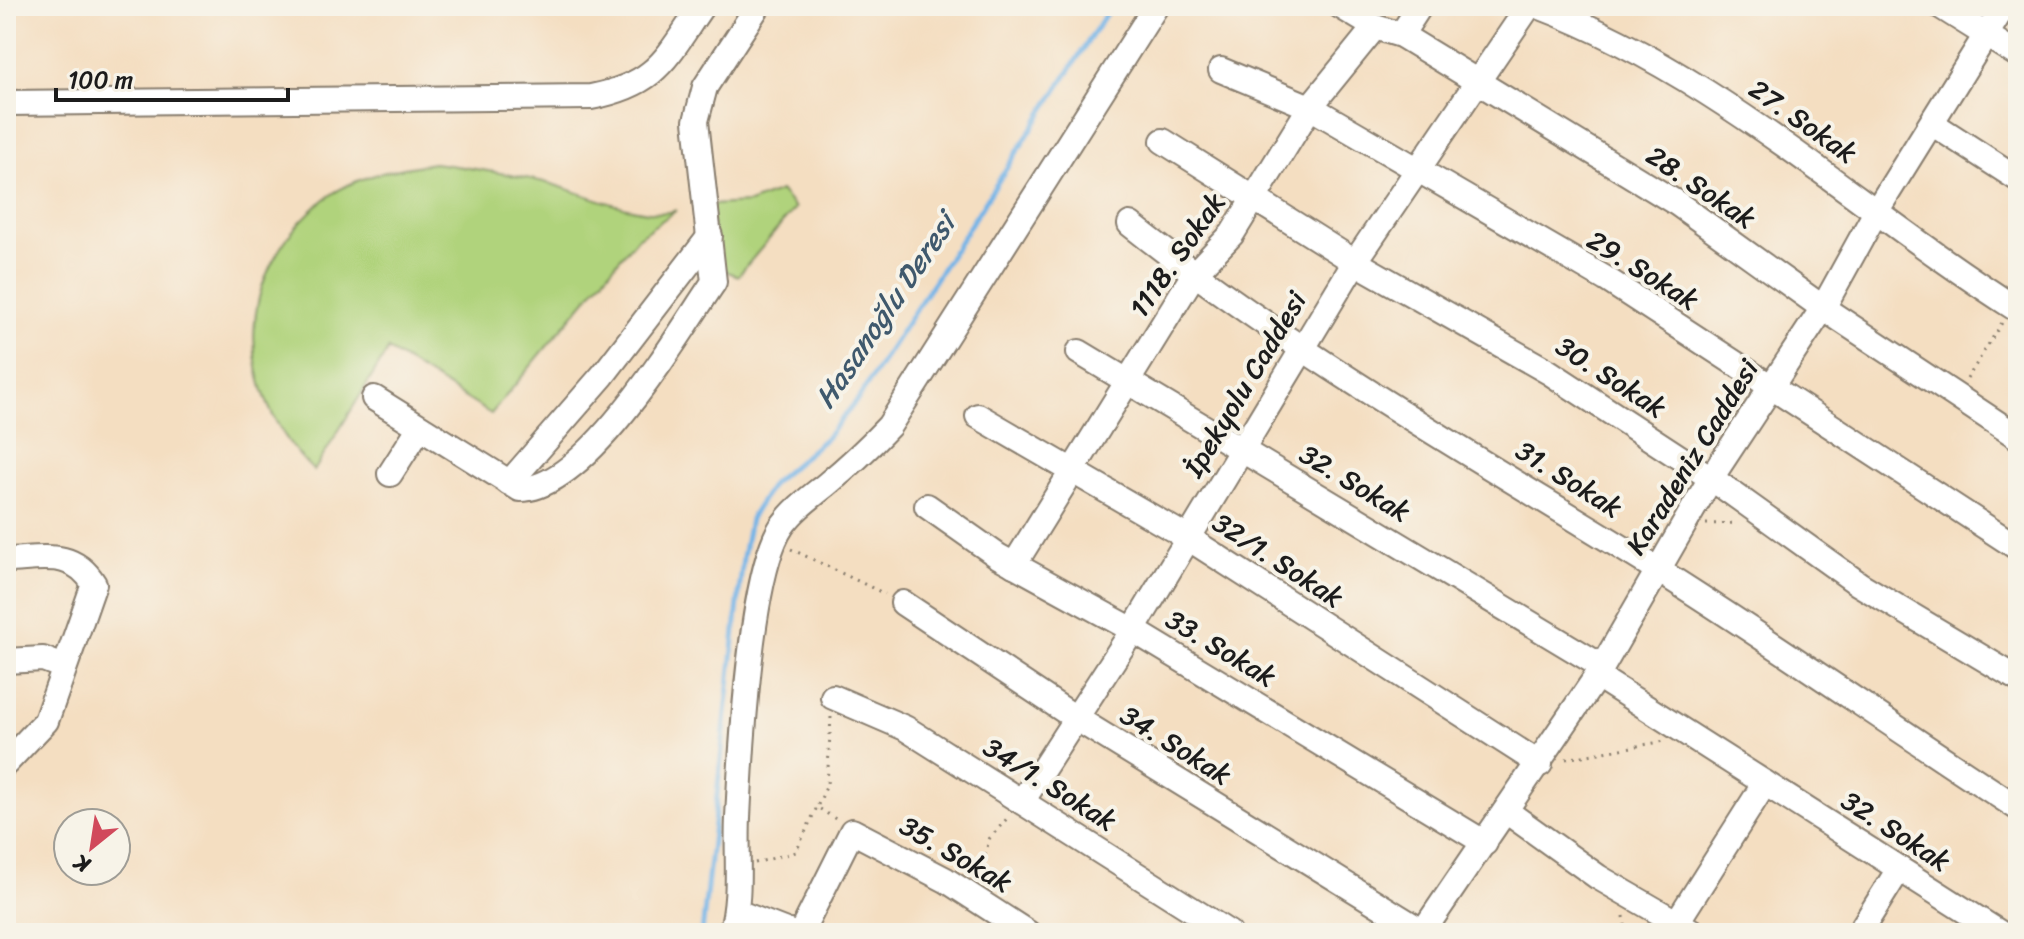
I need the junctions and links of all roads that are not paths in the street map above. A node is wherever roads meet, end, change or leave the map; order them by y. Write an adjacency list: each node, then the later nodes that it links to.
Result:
1 (702, 6): 16 (street)
2 (758, 6): 25 (street)
3 (1156, 6): 67 (street)
4 (1340, 6): 10 (street, 28. Sokak)
5 (1420, 6): 11 (street)
6 (1529, 6): 15 (street, İpekyolu Caddesi)
7 (1538, 6): 23 (street, 27. Sokak)
8 (1940, 6): 12 (street)
9 (2004, 6): 12 (street, Karadeniz Caddesi)
10 (1375, 27): 11 (street, 28. Sokak); 17 (street, 1118. Sokak)
11 (1401, 35): 15 (street, 28. Sokak)
12 (1986, 36): 13 (street); 18 (street, Karadeniz Caddesi)
13 (2018, 55)
14 (1221, 70): 17 (street, 29. Sokak)
15 (1474, 82): 20 (street, İpekyolu Caddesi); 28 (street, 28. Sokak)
16 (6, 103)
17 (1310, 107): 20 (street, 29. Sokak); 22 (street, 1118. Sokak)
18 (1933, 124): 21 (street); 23 (street, Karadeniz Caddesi)
19 (1163, 141): 22 (street, 30. Sokak)
20 (1416, 172): 26 (street, İpekyolu Caddesi); 34 (street, 29. Sokak)
21 (2018, 179)
22 (1254, 199): 26 (street, 30. Sokak); 27 (street, 1118. Sokak)
23 (1877, 210): 28 (street, Karadeniz Caddesi); 29 (street, 27. Sokak)
24 (1130, 224): 27 (street, 31. Sokak)
25 (710, 236): 32 (street); 36 (street)
26 (1355, 262): 30 (street, İpekyolu Caddesi); 43 (street, 30. Sokak)
27 (1194, 274): 30 (street, 31. Sokak); 33 (street, 1118. Sokak)
28 (1823, 308): 34 (street, Karadeniz Caddesi); 39 (street, 28. Sokak)
29 (2015, 308)
30 (1301, 348): 40 (street, İpekyolu Caddesi); 50 (street, 31. Sokak)
31 (1079, 352): 33 (street, 32. Sokak)
32 (603, 375): 36 (street); 44 (street)
33 (1128, 380): 40 (street, 32. Sokak); 41 (street, 1118. Sokak)
34 (1771, 387): 43 (street, Karadeniz Caddesi); 47 (street, 29. Sokak)
35 (374, 398): 38 (street)
36 (634, 400): 44 (street)
37 (978, 416): 41 (street, 32/1. Sokak)
38 (420, 427): 42 (street); 44 (street)
39 (2018, 437)
40 (1239, 450): 46 (street, İpekyolu Caddesi); 55 (street, 32. Sokak)
41 (1073, 471): 46 (street, 32/1. Sokak); 49 (street, 1118. Sokak)
42 (390, 474)
43 (1711, 478): 50 (street, Karadeniz Caddesi); 56 (street, 30. Sokak)
44 (509, 483)
45 (927, 506): 49 (street, 33. Sokak)
46 (1188, 538): 52 (street, İpekyolu Caddesi); 60 (street, 32/1. Sokak)
47 (2018, 548)
48 (6, 560): 54 (street)
49 (1014, 565): 52 (street, 33. Sokak)
50 (1656, 569): 55 (street, Karadeniz Caddesi); 63 (street, 31. Sokak)
51 (903, 603): 58 (street, 34. Sokak)
52 (1133, 630): 58 (street, İpekyolu Caddesi); 65 (street, 33. Sokak)
53 (6, 661): 54 (street)
54 (64, 667): 59 (street)
55 (1599, 671): 60 (street, Karadeniz Caddesi); 61 (street, 32. Sokak)
56 (2018, 679)
57 (833, 697): 62 (street, 34/1. Sokak)
58 (1074, 717): 62 (street, İpekyolu Caddesi); 73 (street, 34. Sokak)
59 (6, 763)
60 (1540, 764): 64 (street, Karadeniz Caddesi)
61 (1765, 783): 66 (street, 32. Sokak); 68 (street)
62 (1023, 800): 72 (street, 34/1. Sokak)
63 (2018, 808)
64 (1506, 811): 65 (street, Karadeniz Caddesi); 68 (street)
65 (1485, 843): 73 (street, Karadeniz Caddesi)
66 (1899, 869): 74 (street); 75 (street, 32. Sokak)
67 (734, 923): 69 (street)
68 (1681, 929)
69 (791, 933)
70 (801, 933): 71 (street, 35. Sokak)
71 (1028, 933)
72 (1229, 933)
73 (1422, 933)
74 (1859, 933)
75 (2000, 933)

